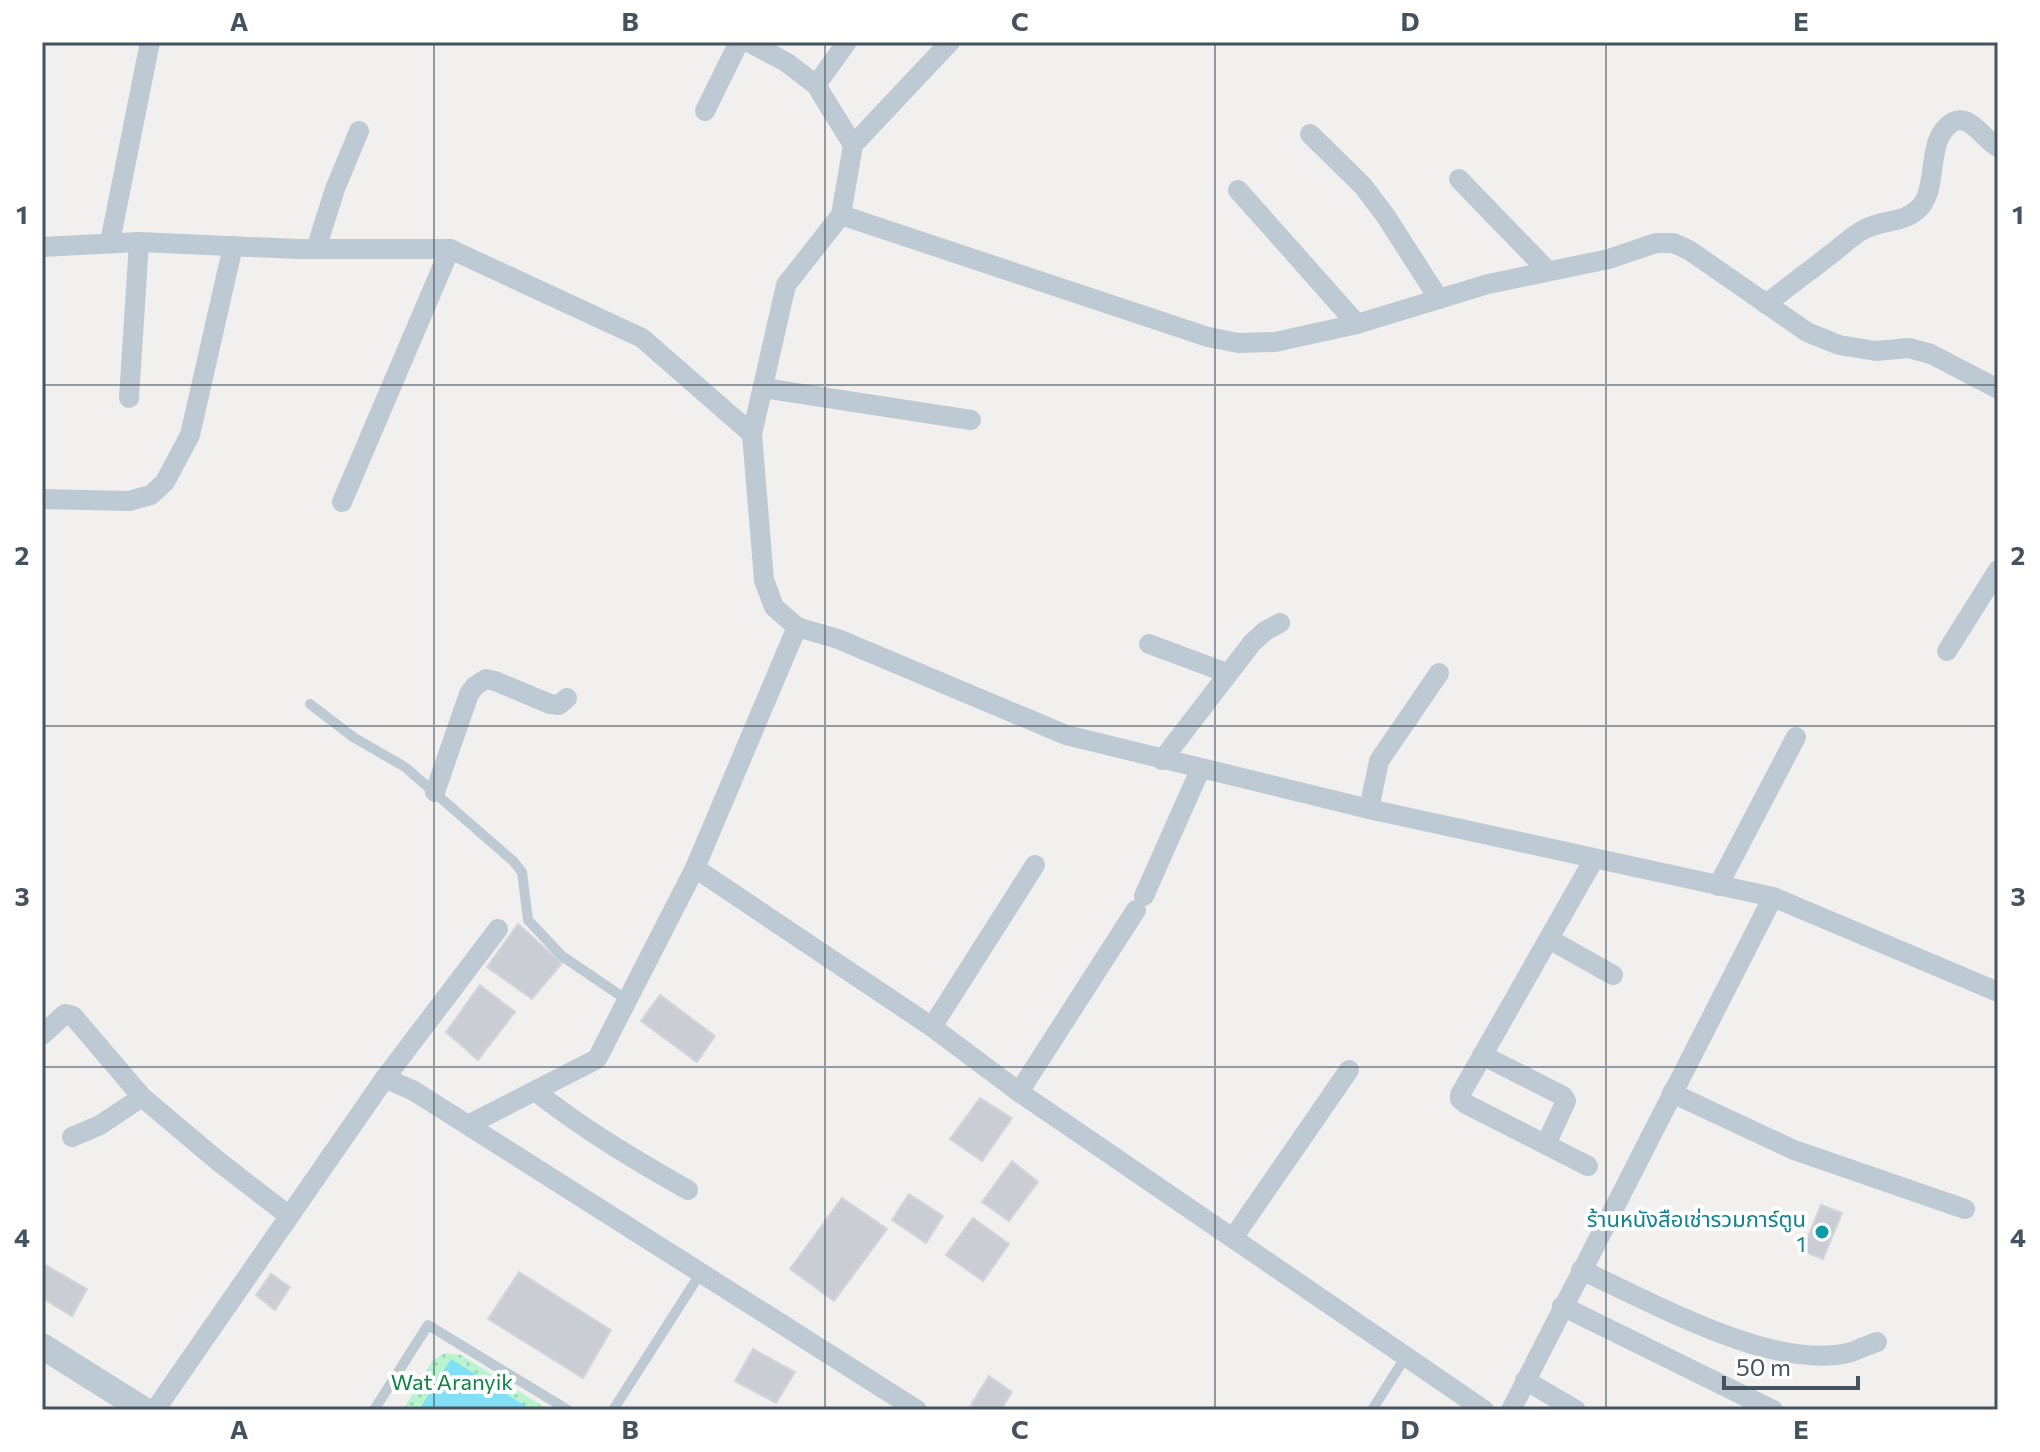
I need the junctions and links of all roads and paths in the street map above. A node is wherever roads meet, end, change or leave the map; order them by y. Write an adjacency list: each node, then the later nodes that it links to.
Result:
1 (150, 42): 15 (street)
2 (739, 42): 7 (street)
3 (748, 42): 6 (street)
4 (847, 42): 6 (street)
5 (950, 42): 10 (street)
6 (816, 85): 10 (street)
7 (705, 111)
8 (359, 131): 19 (street)
9 (1310, 134): 22 (street)
10 (853, 145): 14 (street)
11 (1998, 147): 23 (street)
12 (1459, 179): 21 (street)
13 (1238, 190): 24 (street)
14 (841, 215): 24 (street); 25 (street)
15 (110, 242): 16 (street); 18 (street)
16 (139, 242): 17 (street); 27 (street)
17 (233, 246): 19 (street); 30 (street)
18 (42, 247)
19 (316, 249): 20 (street)
20 (450, 249): 29 (street); 31 (street)
21 (1548, 271): 22 (street); 23 (street)
22 (1439, 299): 24 (street)
23 (1766, 304): 26 (street)
24 (1357, 324)
25 (763, 388): 28 (street); 29 (street)
26 (1998, 389)
27 (129, 398)
28 (971, 420)
29 (752, 434): 34 (street)
30 (42, 499)
31 (342, 502)
32 (1998, 570): 36 (street)
33 (1280, 623): 37 (street)
34 (797, 627): 42 (street); 48 (street)
35 (1149, 644): 37 (street)
36 (1947, 651)
37 (1227, 673): 42 (street)
38 (1439, 673): 45 (street)
39 (567, 698): 44 (street)
40 (310, 704): 44 (lane)
41 (1796, 737): 49 (street)
42 (1162, 760): 43 (street)
43 (1200, 770): 45 (street); 62 (street)
44 (435, 792): 55 (lane)
45 (1369, 809): 46 (street)
46 (1594, 859): 49 (street); 52 (street)
47 (1035, 865): 56 (street)
48 (695, 868): 55 (street); 56 (street)
49 (1718, 886): 50 (street)
50 (1773, 897): 54 (street); 63 (street)
51 (498, 929): 60 (street)
52 (1549, 939): 53 (street); 58 (street)
53 (1613, 975)
54 (1996, 987)
55 (627, 1000): 61 (street)
56 (932, 1027): 62 (street)
57 (42, 1035): 64 (street)
58 (1482, 1055): 67 (street); 67 (street)
59 (1349, 1070): 72 (street)
60 (385, 1078): 65 (street); 71 (street)
61 (535, 1091): 65 (street); 69 (street)
62 (1019, 1092): 72 (street)
63 (1672, 1093): 70 (street); 73 (street)
64 (142, 1097): 66 (street); 71 (street)
65 (468, 1125): 74 (street)
66 (72, 1137)
67 (1546, 1144): 68 (street)
68 (1588, 1166)
69 (688, 1190)
70 (1965, 1209)
71 (288, 1215): 81 (street)
72 (1233, 1238): 78 (street)
73 (1581, 1270): 75 (street); 76 (street)
74 (700, 1274): 84 (lane); 85 (street)
75 (1562, 1306): 79 (street); 90 (street)
76 (1877, 1342)
77 (42, 1346): 80 (street)
78 (1406, 1356): 86 (lane); 87 (street)
79 (1525, 1380): 88 (street); 89 (street)
80 (144, 1410)
81 (155, 1410)
82 (374, 1410): 83 (lane)
83 (568, 1410)
84 (613, 1410)
85 (917, 1410)
86 (1372, 1410)
87 (1484, 1410)
88 (1511, 1410)
89 (1576, 1410)
90 (1773, 1410)

